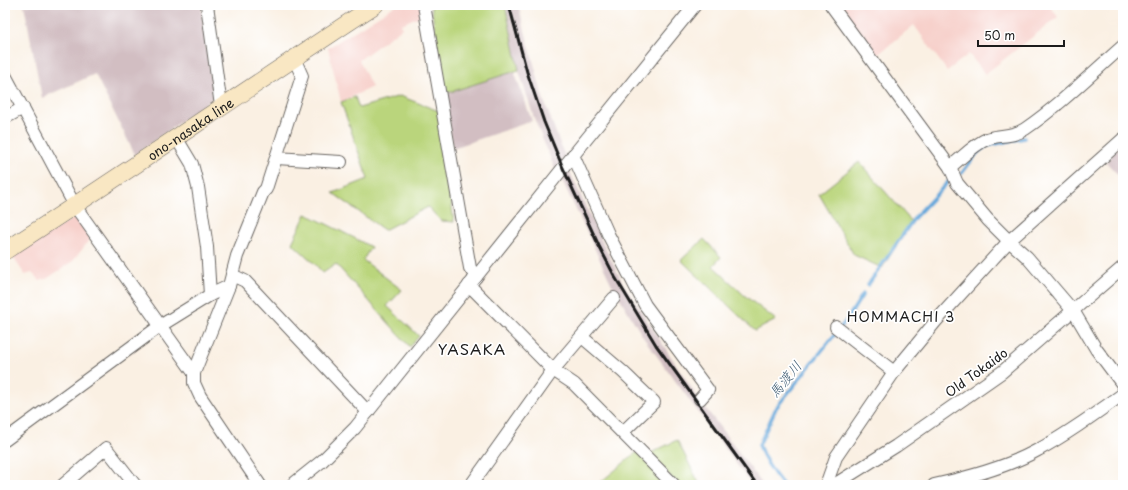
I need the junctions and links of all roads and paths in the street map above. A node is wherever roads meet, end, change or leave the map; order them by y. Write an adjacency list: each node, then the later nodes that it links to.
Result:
1 (208, 5): 9 (street)
2 (375, 5): 7 (main road, ono-nasaka line)
3 (424, 5): 23 (street)
4 (696, 5): 14 (street)
5 (831, 5): 17 (street)
6 (1123, 46): 17 (street)
7 (294, 58): 9 (main road, ono-nasaka line); 15 (street)
8 (5, 75): 10 (street)
9 (221, 106): 12 (main road, ono-nasaka line)
10 (23, 108): 11 (street); 18 (street)
11 (5, 118)
12 (175, 138): 18 (main road, ono-nasaka line); 24 (street)
13 (1123, 139): 19 (street)
14 (573, 155): 23 (street); 35 (street)
15 (276, 158): 16 (street); 22 (street)
16 (341, 162)
17 (950, 167): 19 (street)
18 (75, 206): 20 (main road, ono-nasaka line); 27 (street)
19 (1009, 242): 26 (street); 31 (street)
20 (5, 251)
21 (1123, 267): 26 (street, Old Tokaido)
22 (230, 280): 24 (street); 32 (street); 36 (street)
23 (473, 281): 30 (street); 36 (street)
24 (210, 295): 27 (street)
25 (614, 298): 29 (street)
26 (1074, 312): 33 (street); 47 (street, Old Tokaido)
27 (160, 326): 32 (street); 38 (street)
28 (838, 329): 31 (street)
29 (582, 336): 30 (street); 37 (street)
30 (553, 370): 37 (street); 44 (street)
31 (894, 372): 46 (street)
32 (194, 373): 42 (street)
33 (1123, 385)
34 (1123, 394): 39 (street)
35 (700, 399)
36 (368, 412): 43 (street)
37 (623, 432): 45 (street)
38 (5, 440)
39 (949, 483): 48 (street)
40 (63, 485): 41 (street)
41 (135, 485)
42 (260, 485)
43 (292, 485)
44 (471, 485)
45 (674, 485)
46 (826, 485)
47 (834, 485)
48 (934, 485)

